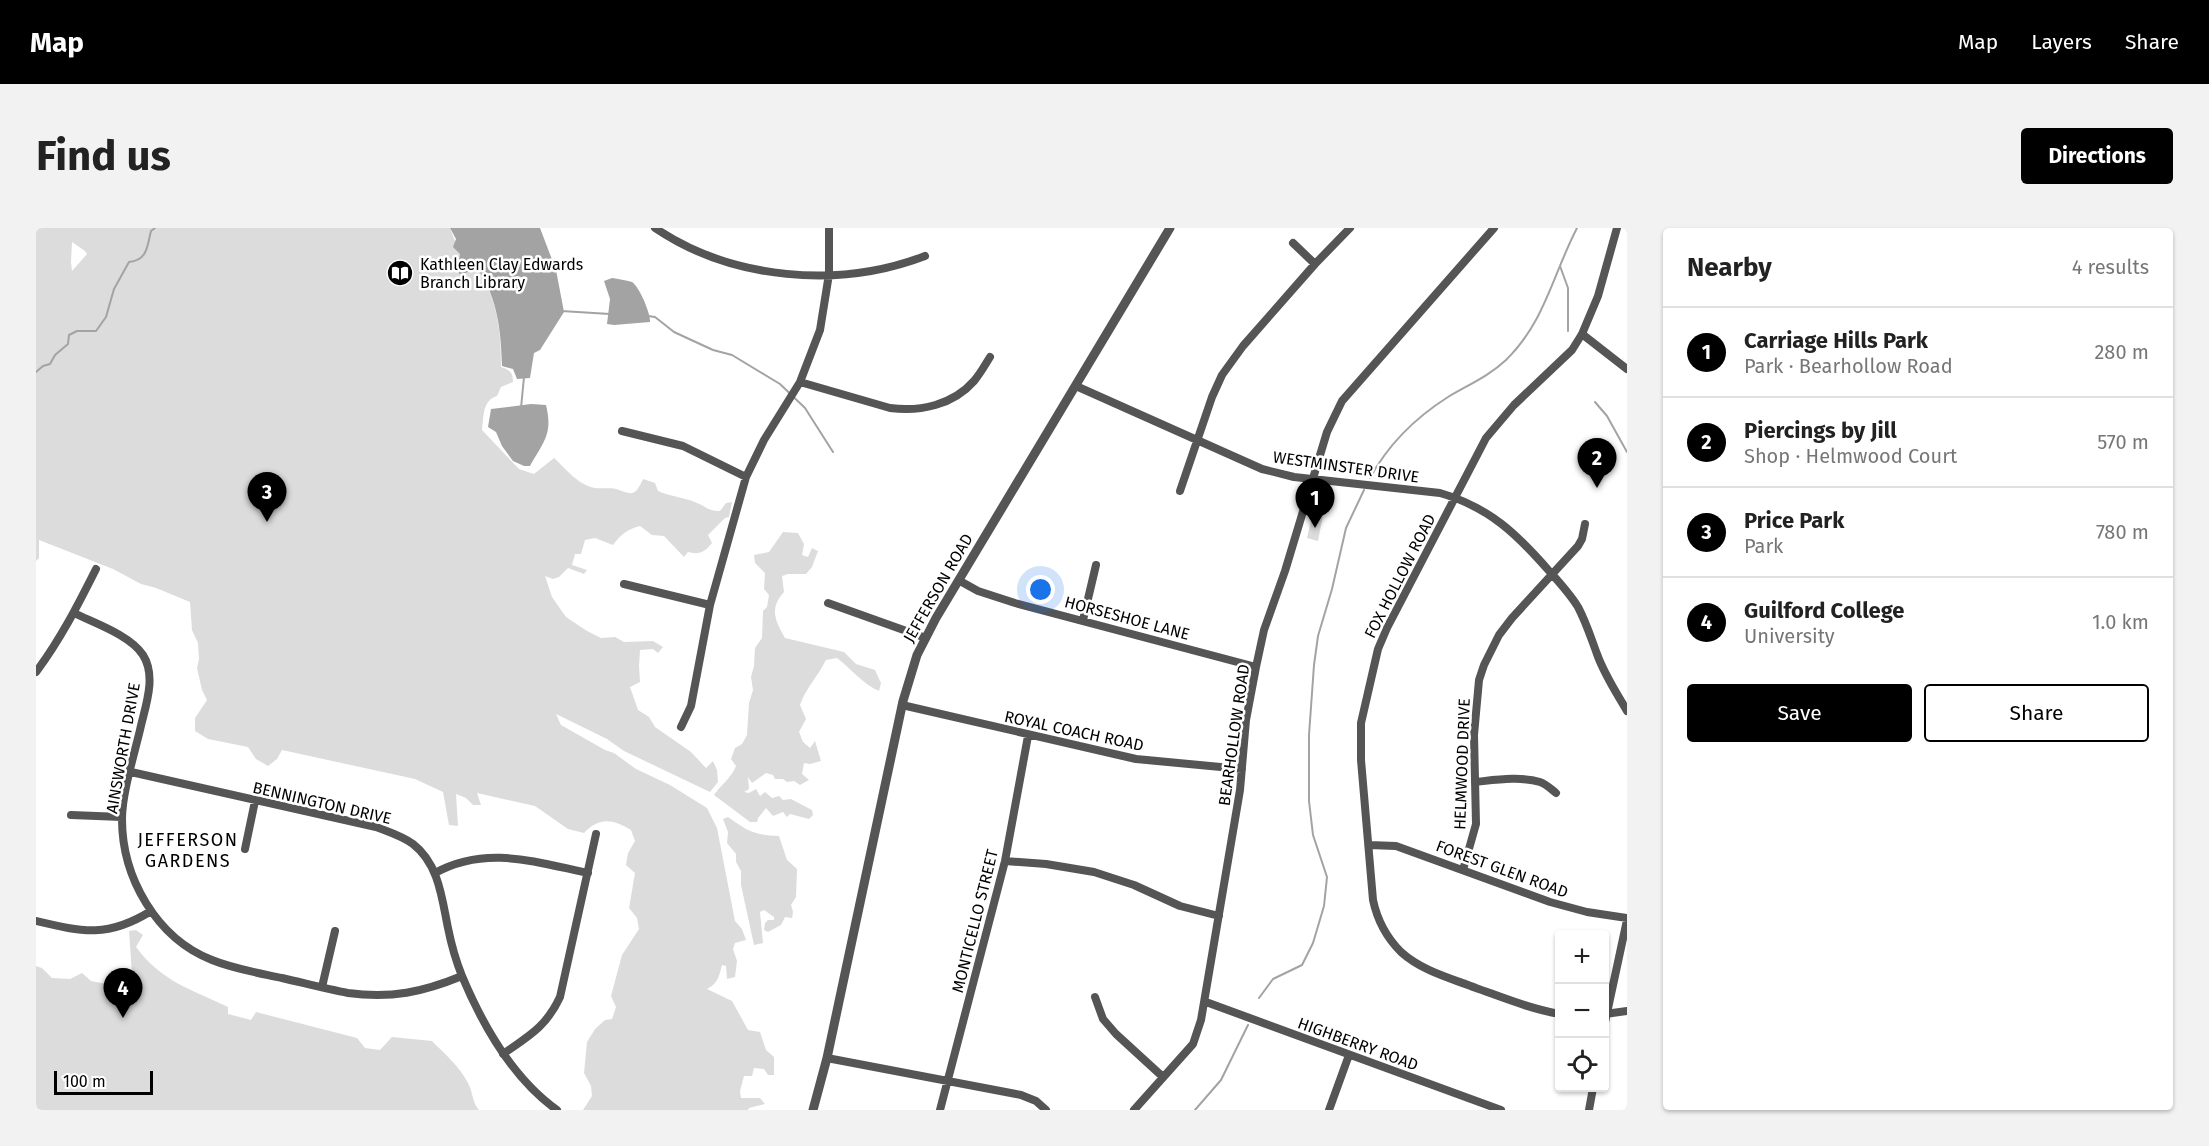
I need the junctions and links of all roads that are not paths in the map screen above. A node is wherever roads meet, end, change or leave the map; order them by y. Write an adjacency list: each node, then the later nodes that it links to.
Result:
1 (655, 228): 10 (street)
2 (829, 228): 10 (street)
3 (1170, 228): 15 (street, JEFFERSON ROAD)
4 (1350, 228): 9 (street)
5 (1494, 228): 19 (street, BEARHOLLOW ROAD)
6 (1617, 228): 11 (street, FOX HOLLOW ROAD)
7 (1293, 243): 9 (street)
8 (926, 256): 10 (street)
9 (1315, 264): 17 (street)
10 (829, 274): 14 (street)
11 (1582, 334): 13 (street); 21 (street, FOX HOLLOW ROAD)
12 (990, 357): 14 (street)
13 (1627, 369)
14 (800, 382): 18 (street)
15 (1076, 386): 17 (street, WESTMINSTER DRIVE); 26 (street, JEFFERSON ROAD)
16 (622, 431): 18 (street)
17 (1197, 441): 19 (street, WESTMINSTER DRIVE); 20 (street)
18 (746, 477): 29 (street)
19 (1314, 479): 21 (street, WESTMINSTER DRIVE); 33 (street, BEARHOLLOW ROAD)
20 (1180, 491)
21 (1455, 498): 25 (street, WESTMINSTER DRIVE); 47 (street, FOX HOLLOW ROAD)
22 (1585, 524): 25 (street, HELMWOOD DRIVE)
23 (1096, 565): 31 (street)
24 (96, 569): 30 (street)
25 (1552, 574): 36 (street, WESTMINSTER DRIVE); 41 (street, HELMWOOD DRIVE)
26 (960, 581): 31 (street, HORSESHOE LANE); 32 (street, JEFFERSON ROAD)
27 (624, 584): 29 (street)
28 (828, 603): 32 (street)
29 (710, 605): 37 (street)
30 (74, 613): 34 (street); 40 (street, AINSWORTH DRIVE)
31 (1083, 620): 33 (street, HORSESHOE LANE)
32 (926, 638): 35 (street, JEFFERSON ROAD)
33 (1256, 667): 39 (street, BEARHOLLOW ROAD)
34 (36, 672)
35 (902, 705): 38 (street, ROYAL COACH ROAD); 68 (street, JEFFERSON ROAD)
36 (1627, 711)
37 (681, 727)
38 (1028, 736): 39 (street, ROYAL COACH ROAD); 49 (street, MONTICELLO STREET)
39 (1242, 769): 54 (street, BEARHOLLOW ROAD)
40 (131, 772): 43 (street, BENNINGTON DRIVE); 45 (street, AINSWORTH DRIVE)
41 (1475, 782): 42 (street); 50 (street, HELMWOOD DRIVE)
42 (1556, 793)
43 (255, 801): 48 (street); 51 (street, BENNINGTON DRIVE)
44 (72, 815): 45 (street)
45 (122, 817): 53 (street, AINSWORTH DRIVE)
46 (596, 834): 52 (street)
47 (1369, 845): 50 (street, FOREST GLEN ROAD); 64 (street, FOX HOLLOW ROAD)
48 (245, 849)
49 (1005, 861): 54 (street); 70 (street, MONTICELLO STREET)
50 (1463, 870): 55 (street, FOREST GLEN ROAD)
51 (435, 873): 52 (street); 58 (street, BENNINGTON DRIVE)
52 (588, 873): 66 (street)
53 (151, 911): 56 (street); 59 (street, AINSWORTH DRIVE)
54 (1219, 916): 62 (street, BEARHOLLOW ROAD)
55 (1627, 919): 61 (street)
56 (36, 921)
57 (335, 931): 59 (street)
58 (462, 976): 59 (street, AINSWORTH DRIVE); 66 (street, BENNINGTON DRIVE)
59 (322, 987)
60 (1095, 997): 69 (street)
61 (1609, 1000)
62 (1206, 1002): 67 (street, HIGHBERRY ROAD); 69 (street, BEARHOLLOW ROAD)
63 (1627, 1011): 65 (street)
64 (1555, 1013)
65 (1609, 1014)
66 (503, 1054): 72 (street, BENNINGTON DRIVE)
67 (1349, 1055): 77 (street); 78 (street, HIGHBERRY ROAD)
68 (827, 1058): 70 (street); 73 (street, JEFFERSON ROAD)
69 (1163, 1077): 76 (street, BEARHOLLOW ROAD)
70 (947, 1082): 74 (street, MONTICELLO STREET); 75 (street)
71 (1592, 1092): 79 (street)
72 (552, 1109)
73 (813, 1110)
74 (940, 1110)
75 (1046, 1110)
76 (1134, 1110)
77 (1329, 1110)
78 (1501, 1110)
79 (1589, 1110)

